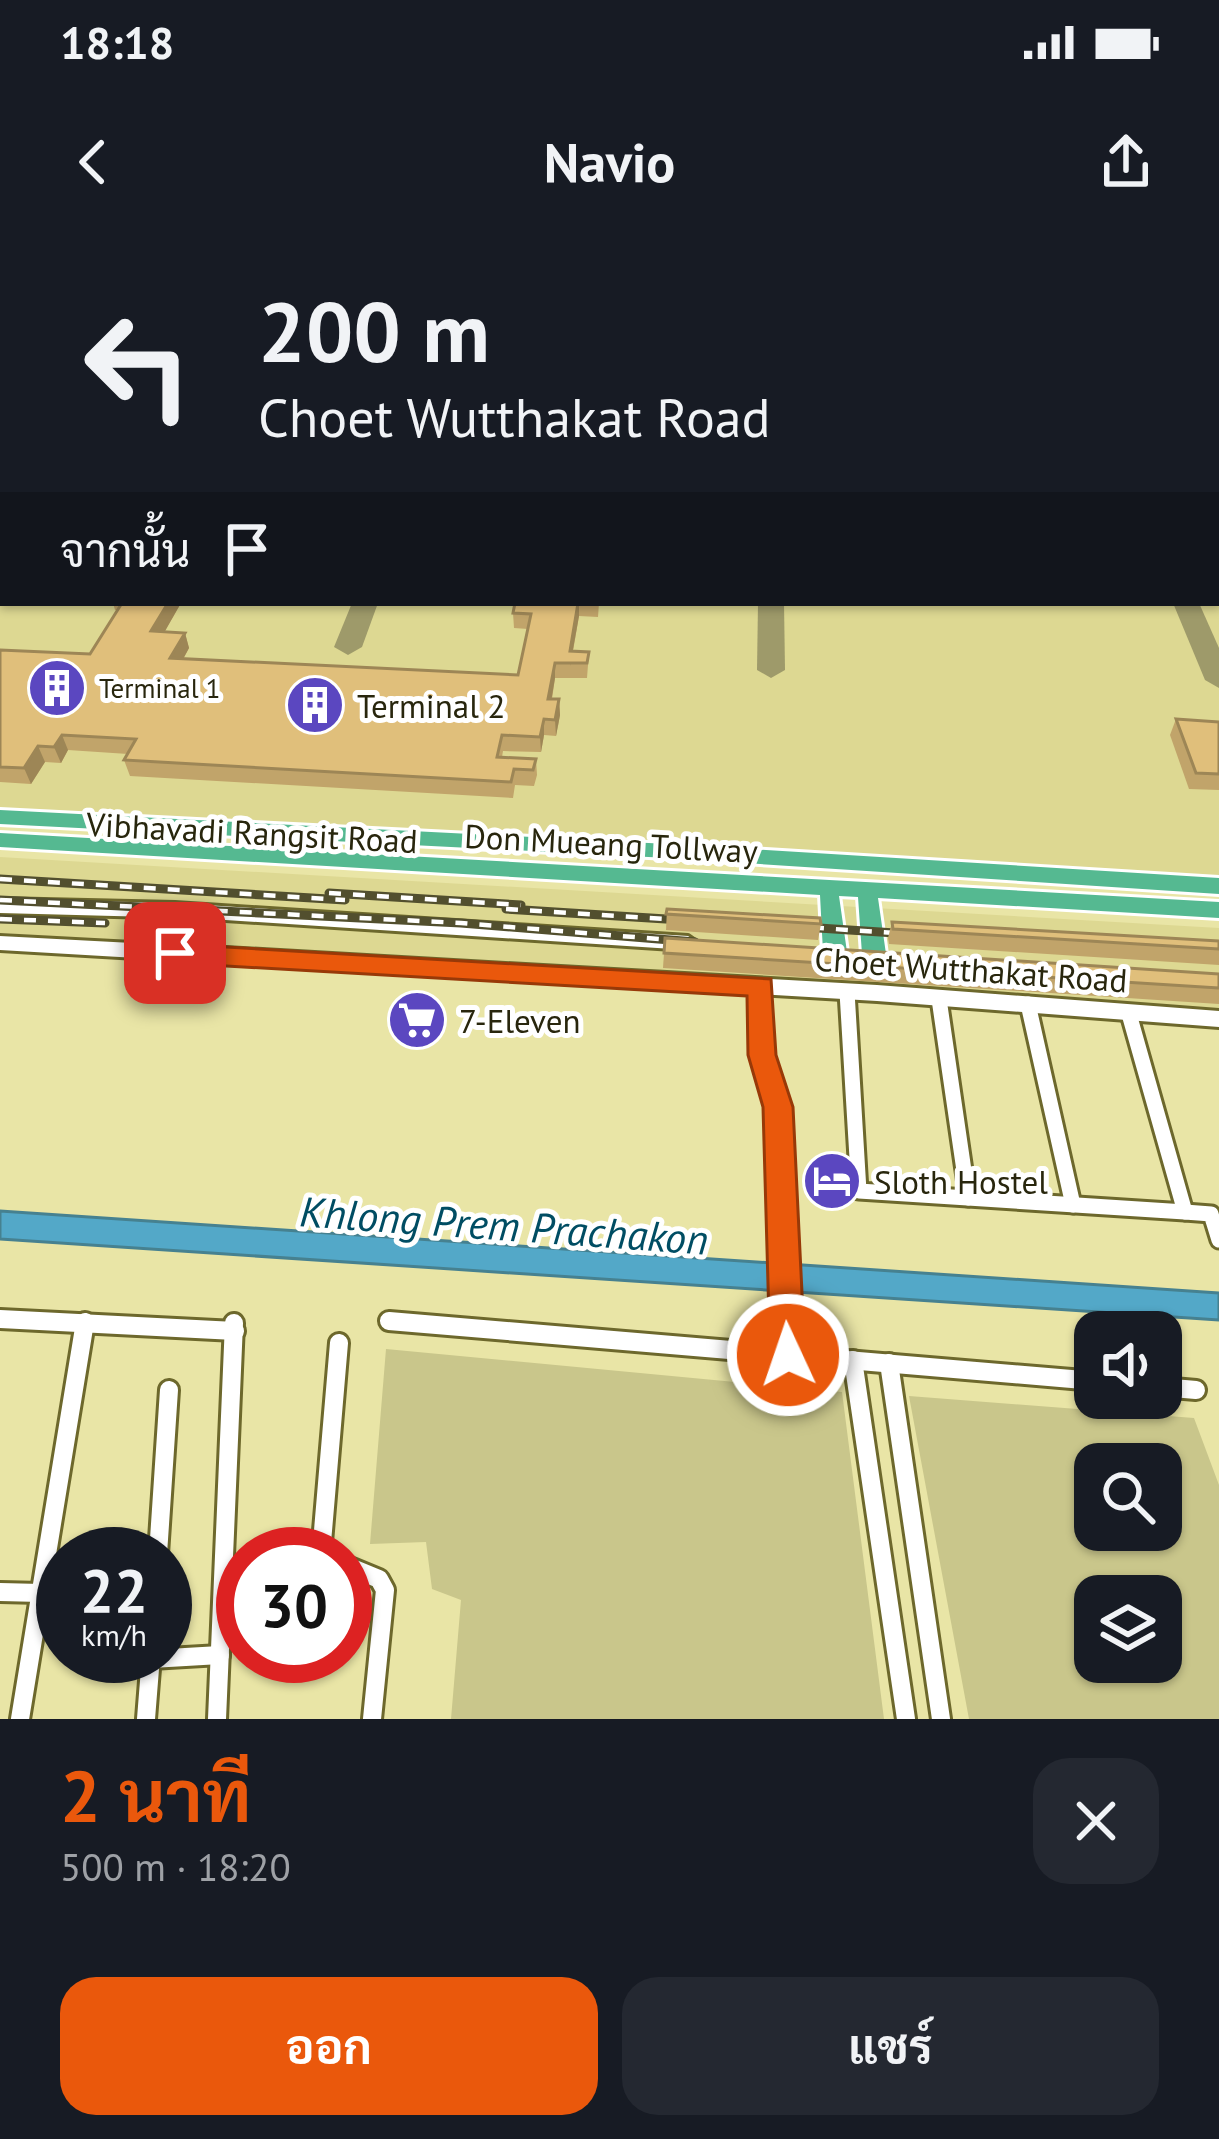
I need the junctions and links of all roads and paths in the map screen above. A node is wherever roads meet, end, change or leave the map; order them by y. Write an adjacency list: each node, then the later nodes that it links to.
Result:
1 (0, 817): 5 (highway, Vibhavadi Rangsit Road)
2 (0, 826): 6 (highway, Don Mueang Tollway)
3 (0, 840): 10 (highway, Don Mueang Tollway)
4 (0, 851): 7 (highway, Vibhavadi Rangsit Road)
5 (1219, 886)
6 (1219, 896)
7 (829, 898): 8 (highway, Vibhavadi Rangsit Road); 17 (highway)
8 (868, 900): 13 (highway, Vibhavadi Rangsit Road); 19 (highway)
9 (108, 910): 11 (main road); 12 (main road); 16 (main road)
10 (1219, 910)
11 (0, 911)
12 (205, 912): 15 (main road); 18 (main road)
13 (1219, 921)
14 (0, 943): 16 (main road, Choet Wutthakat Road)
15 (718, 944)
16 (90, 947): 18 (main road, Choet Wutthakat Road)
17 (823, 951): 19 (main road)
18 (175, 953): 20 (main road, Choet Wutthakat Road)
19 (885, 955)
20 (761, 987): 21 (main road, Choet Wutthakat Road); 34 (street)
21 (848, 992): 22 (main road, Choet Wutthakat Road); 26 (street)
22 (939, 998): 23 (main road, Choet Wutthakat Road); 26 (street)
23 (1028, 1004): 24 (main road, Choet Wutthakat Road); 27 (street)
24 (1129, 1014): 25 (main road, Choet Wutthakat Road); 28 (street)
25 (1219, 1019)
26 (968, 1198): 27 (street)
27 (1073, 1205): 28 (street)
28 (1185, 1212): 29 (street)
29 (1219, 1240)
30 (0, 1319): 32 (street)
31 (388, 1321): 34 (street)
32 (85, 1322): 41 (street); 43 (street)
33 (339, 1343): 44 (street)
34 (788, 1355): 35 (street)
35 (853, 1360): 36 (street); 55 (street)
36 (889, 1363): 37 (street); 56 (street)
37 (1074, 1379)
38 (1182, 1389): 40 (street)
39 (169, 1390): 42 (street)
40 (1196, 1390)
41 (52, 1527)
42 (160, 1527)
43 (233, 1527)
44 (323, 1527)
45 (372, 1576): 54 (street)
46 (0, 1592): 47 (street)
47 (36, 1592)
48 (36, 1622): 51 (street)
49 (149, 1683): 52 (street)
50 (219, 1683): 53 (street)
51 (20, 1719)
52 (146, 1719)
53 (217, 1719)
54 (372, 1719)
55 (906, 1719)
56 (941, 1719)

